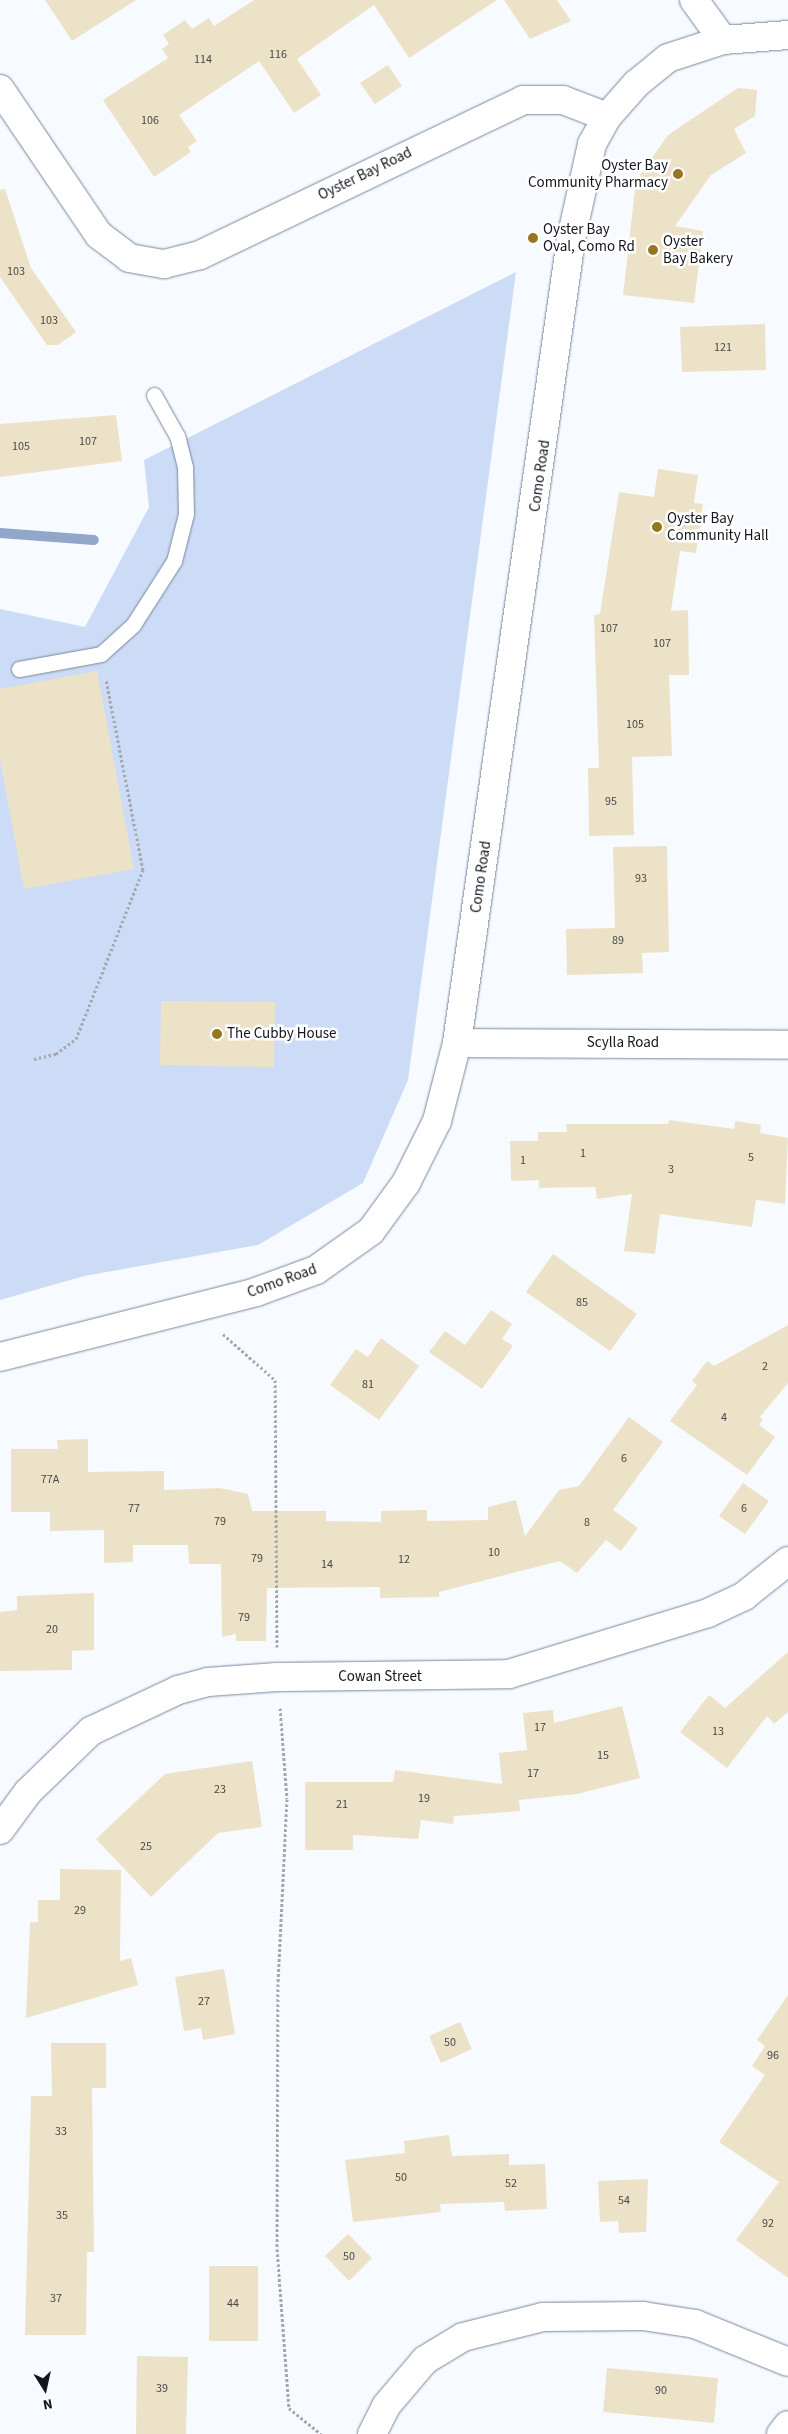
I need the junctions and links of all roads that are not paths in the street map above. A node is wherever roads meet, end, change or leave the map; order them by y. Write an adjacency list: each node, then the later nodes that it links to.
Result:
1 (694, 0): 3 (street)
2 (788, 35): 3 (street)
3 (723, 40): 5 (street)
4 (0, 89): 5 (street, Oyster Bay Road)
5 (607, 117): 8 (street, Como Road)
6 (154, 395): 7 (lane)
7 (19, 669)
8 (457, 1043): 9 (street, Scylla Road); 10 (street, Como Road)
9 (788, 1045)
10 (0, 1357)
11 (788, 1561): 12 (street, Cowan Street)
12 (0, 1830)
13 (788, 2362): 15 (street)
14 (788, 2425): 16 (street)
15 (372, 2434)
16 (781, 2434)

